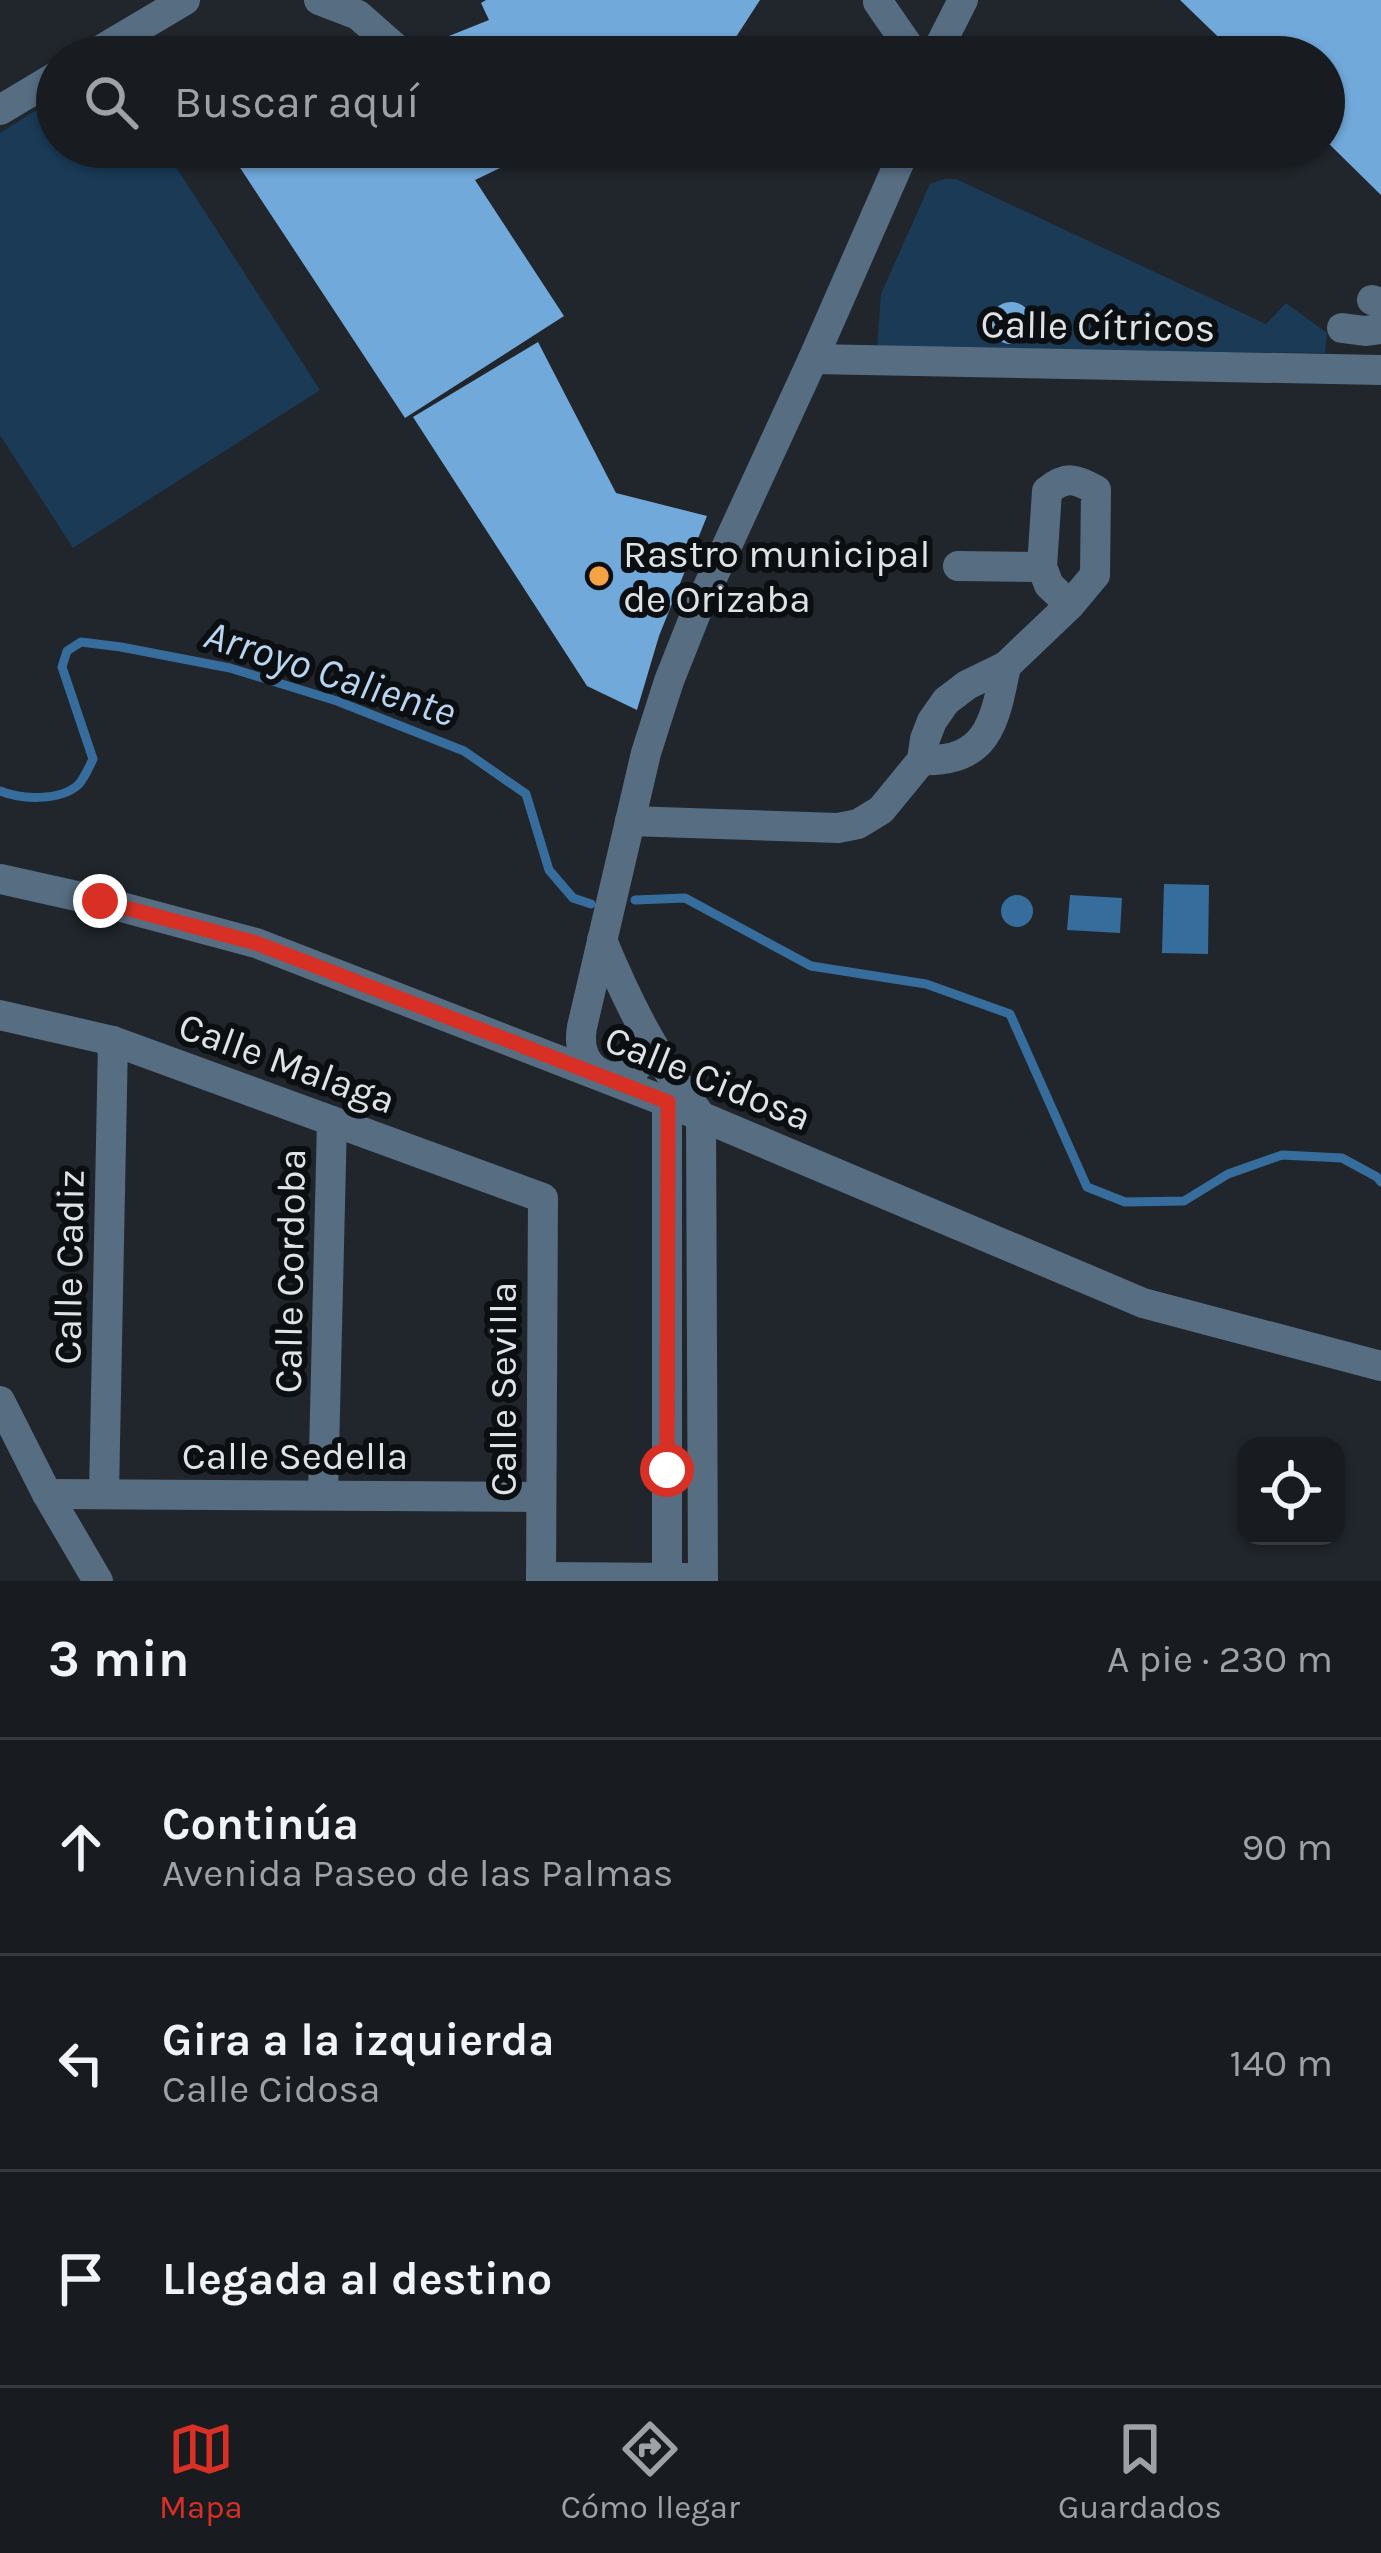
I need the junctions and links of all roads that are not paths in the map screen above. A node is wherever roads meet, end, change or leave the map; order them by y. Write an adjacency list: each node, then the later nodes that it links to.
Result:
1 (185, 0): 5 (street)
2 (320, 0): 6 (street)
3 (963, 0): 9 (street)
4 (878, 1): 7 (street); 8 (street)
5 (124, 36)
6 (382, 36)
7 (892, 36)
8 (902, 36)
9 (945, 36)
10 (36, 89): 11 (street)
11 (0, 110)
12 (897, 168): 15 (street)
13 (1378, 310): 14 (street)
14 (1342, 328)
15 (813, 359): 16 (street, Calle Cítricos); 24 (street)
16 (1381, 370)
17 (1044, 522): 18 (street); 18 (street); 20 (street)
18 (1096, 522): 21 (street)
19 (958, 566): 20 (street)
20 (1042, 567): 21 (street)
21 (1070, 605): 22 (street)
22 (1006, 666): 23 (street); 23 (street)
23 (922, 760): 24 (street)
24 (630, 821): 26 (street)
25 (0, 879): 31 (street, Calle Cidosa)
26 (602, 940): 28 (street); 29 (street)
27 (0, 1015): 30 (street, Calle Malaga)
28 (641, 1027): 29 (street); 31 (street); 33 (street)
29 (582, 1028): 31 (street)
30 (112, 1041): 34 (street, Calle Malaga); 39 (street, Calle Cadiz)
31 (604, 1076): 32 (street, Calle Cidosa)
32 (668, 1102): 33 (street, Calle Cidosa); 43 (street)
33 (701, 1116): 36 (street, Calle Cidosa); 44 (street)
34 (332, 1121): 35 (street, Calle Malaga); 40 (street, Calle Cordoba)
35 (543, 1198): 41 (street, Calle Sevilla)
36 (1381, 1366)
37 (0, 1401): 38 (street)
38 (47, 1494): 39 (street, Calle Sedella); 45 (street)
39 (104, 1494): 40 (street, Calle Sedella)
40 (323, 1496): 41 (street, Calle Sedella)
41 (542, 1497): 42 (street, Calle Sevilla)
42 (541, 1579): 43 (street)
43 (668, 1580): 44 (street)
44 (703, 1580)
45 (98, 1581)

